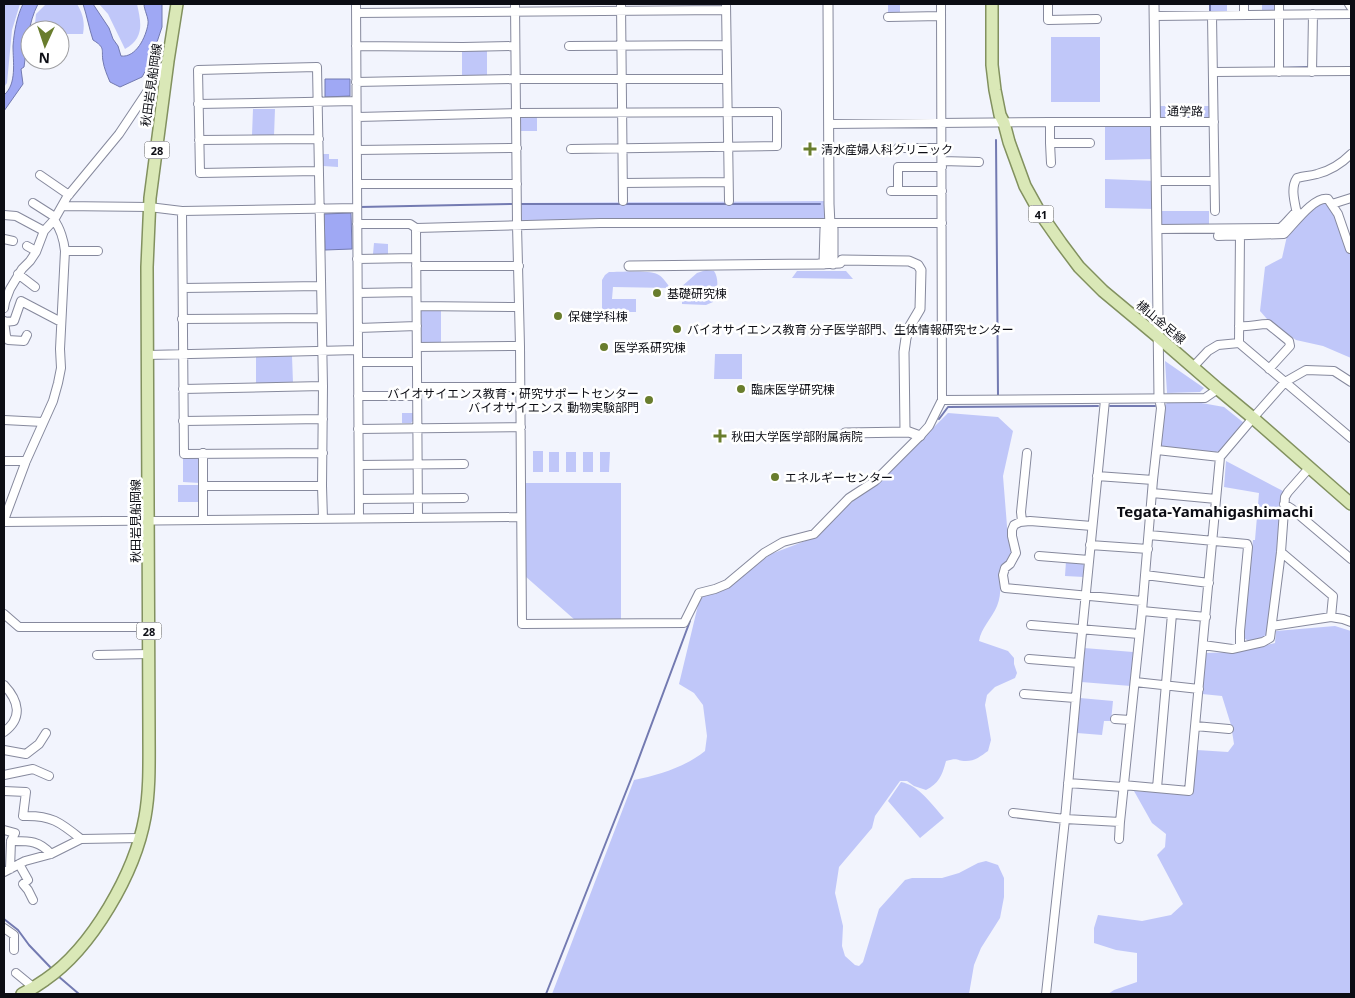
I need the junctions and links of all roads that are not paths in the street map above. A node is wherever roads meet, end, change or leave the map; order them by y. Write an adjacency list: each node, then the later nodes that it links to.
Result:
1 (177, 4): 31 (main road, 秋田岩見船岡線 / 28)
2 (356, 4): 16 (street)
3 (828, 4): 52 (street)
4 (941, 4): 21 (street)
5 (992, 4): 49 (main road, 横山金足線 / 41)
6 (998, 4): 49 (main road, 横山金足線 / 41)
7 (1048, 4): 25 (street)
8 (1154, 4): 22 (street)
9 (1244, 4): 19 (street)
10 (1279, 4): 20 (street)
11 (1349, 4): 14 (street)
12 (621, 7): 13 (street); 15 (street); 30 (street)
13 (726, 7): 26 (street)
14 (1351, 7)
15 (515, 8): 16 (street); 28 (street)
16 (356, 13): 27 (street)
17 (1313, 14): 18 (street); 20 (street); 35 (street)
18 (1351, 14)
19 (1244, 15): 20 (street); 23 (street)
20 (1279, 15): 34 (street)
21 (941, 16): 24 (street); 48 (street)
22 (1154, 16): 23 (street); 51 (street)
23 (1212, 16): 32 (street)
24 (888, 17)
25 (1097, 19)
26 (726, 45): 30 (street); 37 (street)
27 (356, 46): 28 (street); 39 (street)
28 (516, 46): 36 (street)
29 (569, 46): 30 (street)
30 (621, 46): 38 (street)
31 (168, 61): 77 (street); 84 (main road, 秋田岩見船岡線 / 28)
32 (1214, 69): 34 (street); 47 (street)
33 (1351, 71): 35 (street)
34 (1279, 72): 35 (street)
35 (1312, 72)
36 (516, 79): 38 (street); 39 (street); 43 (street)
37 (727, 79): 38 (street); 45 (street)
38 (622, 80): 44 (street)
39 (356, 82): 40 (street)
40 (356, 101): 41 (street); 46 (street)
41 (318, 102): 42 (street); 42 (street); 53 (street)
42 (198, 104): 54 (street)
43 (516, 113): 44 (street); 46 (street); 57 (street)
44 (623, 113): 45 (street); 58 (street)
45 (727, 113): 59 (street); 59 (street)
46 (356, 117): 63 (street)
47 (1214, 122): 51 (street, 通学路); 71 (street)
48 (942, 123): 49 (street, 通学路); 52 (street, 通学路); 61 (street)
49 (1004, 123): 50 (street, 通学路); 130 (main road, 横山金足線 / 41)
50 (1050, 123): 51 (street, 通学路); 56 (street)
51 (1156, 123): 70 (street)
52 (829, 124): 94 (street)
53 (319, 139): 54 (street); 68 (street)
54 (199, 140): 68 (street)
55 (1090, 143): 56 (street)
56 (1050, 144): 66 (street)
57 (516, 148): 63 (street); 75 (street)
58 (622, 148): 59 (street); 62 (street); 73 (street)
59 (728, 148): 72 (street)
60 (898, 148): 61 (street)
61 (942, 148): 67 (street)
62 (571, 149)
63 (357, 150): 74 (street)
64 (1351, 154): 90 (street)
65 (979, 162): 67 (street)
66 (1051, 163)
67 (942, 164): 76 (street); 76 (street)
68 (319, 171): 85 (street)
69 (40, 175): 77 (street)
70 (1156, 181): 71 (street); 97 (street)
71 (1214, 181): 88 (street)
72 (728, 182): 73 (street); 80 (street)
73 (623, 183): 79 (street)
74 (357, 184): 75 (street); 86 (street)
75 (517, 184): 95 (street)
76 (942, 191): 92 (street)
77 (69, 195): 83 (street)
78 (1351, 198): 82 (street)
79 (623, 201)
80 (728, 201)
81 (33, 203): 91 (street)
82 (1332, 204): 90 (street); 104 (street)
83 (62, 206): 84 (street); 91 (street)
84 (149, 207): 87 (street); 137 (main road, 秋田岩見船岡線 / 28)
85 (320, 208): 86 (street); 87 (street); 114 (street)
86 (357, 208): 93 (street)
87 (182, 211): 116 (street)
88 (1215, 211)
89 (4, 215): 98 (street)
90 (1297, 215): 97 (street); 99 (street)
91 (55, 219): 98 (street); 106 (street)
92 (942, 223): 94 (street); 152 (street)
93 (357, 224): 96 (street); 108 (street)
94 (830, 224): 95 (street); 110 (street)
95 (517, 225): 96 (street); 111 (street)
96 (416, 228): 109 (street)
97 (1157, 229): 130 (street)
98 (44, 231): 105 (street)
99 (1240, 235): 100 (street); 127 (street)
100 (1218, 236)
101 (4, 239): 102 (street)
102 (13, 241)
103 (27, 246): 105 (street)
104 (1350, 249)
105 (36, 251): 113 (street)
106 (65, 251): 107 (street); 125 (street)
107 (98, 251)
108 (357, 259): 109 (street); 118 (street)
109 (416, 262): 111 (street); 117 (street)
110 (829, 264): 112 (street); 162 (street)
111 (519, 266): 120 (street)
112 (629, 266)
113 (18, 274): 115 (street); 121 (street)
114 (320, 286): 116 (street); 122 (street)
115 (35, 287)
116 (183, 288): 123 (street)
117 (416, 292): 118 (street); 119 (street)
118 (358, 294): 128 (street)
119 (416, 306): 120 (street); 126 (street)
120 (520, 307): 132 (street)
121 (4, 308)
122 (320, 318): 123 (street); 135 (street)
123 (182, 320): 136 (street)
124 (4, 321): 125 (street); 129 (street)
125 (62, 322): 158 (street)
126 (417, 326): 128 (street); 133 (street)
127 (1239, 326): 131 (street); 141 (street)
128 (358, 328): 134 (street)
129 (27, 335)
130 (1157, 336): 140 (main road, 横山金足線 / 41); 151 (street)
131 (1239, 343): 140 (street); 141 (street)
132 (520, 346): 133 (street); 146 (street)
133 (417, 347): 139 (street)
134 (358, 350): 135 (street); 138 (street)
135 (322, 351): 136 (street); 144 (street)
136 (182, 354): 137 (street); 147 (street)
137 (147, 355): 192 (main road, 秋田岩見船岡線 / 28)
138 (358, 362): 139 (street); 149 (street)
139 (417, 362): 145 (street)
140 (1193, 367): 148 (main road, 横山金足線 / 41)
141 (1269, 368): 142 (street)
142 (1285, 382): 143 (street); 154 (street); 165 (street)
143 (1351, 382)
144 (322, 386): 147 (street); 155 (street)
145 (417, 387): 146 (street); 150 (street)
146 (520, 387): 159 (street)
147 (183, 389): 157 (street)
148 (1218, 389): 151 (street); 154 (main road, 横山金足線 / 41)
149 (358, 396): 150 (street); 161 (street)
150 (417, 396): 160 (street)
151 (1159, 398): 153 (street); 166 (street)
152 (942, 400): 153 (street); 164 (street)
153 (1105, 400): 177 (street)
154 (1253, 418): 170 (street); 176 (main road, 横山金足線 / 41)
155 (323, 419): 157 (street); 168 (street)
156 (4, 420): 158 (street)
157 (183, 421): 167 (street)
158 (43, 422): 172 (street)
159 (521, 427): 160 (street); 189 (street)
160 (417, 428): 161 (street); 173 (street)
161 (358, 429): 175 (street)
162 (909, 432): 163 (street); 164 (street)
163 (845, 433)
164 (920, 436): 189 (street)
165 (1351, 438)
166 (1157, 450): 170 (street); 178 (street)
167 (203, 453): 168 (street); 179 (street)
168 (323, 453): 180 (street)
169 (1027, 453): 196 (street)
170 (1220, 457): 185 (street)
171 (4, 461): 172 (street)
172 (26, 461): 186 (street)
173 (418, 464): 174 (street); 175 (street); 182 (street)
174 (464, 464)
175 (359, 465): 184 (street)
176 (1310, 468): 187 (street); 188 (main road, 横山金足線 / 41)
177 (1097, 476): 178 (street); 197 (street)
178 (1153, 480): 181 (street)
179 (204, 486): 180 (street); 193 (street)
180 (322, 486): 194 (street)
181 (1152, 493): 185 (street); 198 (street)
182 (418, 498): 183 (street); 184 (street); 191 (street)
183 (464, 498)
184 (359, 499): 190 (street)
185 (1216, 499): 199 (street)
186 (7, 501): 195 (street)
187 (1284, 504): 202 (street); 204 (street)
188 (1351, 504)
189 (521, 517): 191 (street)
190 (359, 518): 191 (street); 194 (street)
191 (418, 518)
192 (148, 520): 193 (street); 195 (street); 218 (main road, 秋田岩見船岡線 / 28)
193 (203, 520): 194 (street)
194 (324, 520)
195 (4, 521)
196 (1022, 522): 197 (street); 208 (street)
197 (1092, 526): 200 (street)
198 (1149, 535): 199 (street); 201 (street)
199 (1213, 540): 207 (street); 222 (street)
200 (1090, 545): 201 (street); 205 (street)
201 (1148, 549): 206 (street)
202 (1281, 552): 214 (street); 217 (street)
203 (1040, 556): 205 (street)
204 (1351, 559)
205 (1088, 560): 208 (street)
206 (1145, 575): 207 (street); 209 (street)
207 (1209, 583): 213 (street)
208 (1085, 596): 209 (street); 219 (street)
209 (1142, 601): 210 (street)
210 (1142, 611): 212 (street); 220 (street)
211 (4, 614): 218 (street)
212 (1172, 614): 213 (street); 228 (street)
213 (1206, 617): 221 (street)
214 (1331, 617): 215 (street); 217 (street)
215 (1351, 622)
216 (1031, 625): 219 (street)
217 (1272, 626): 222 (street)
218 (149, 627): 223 (main road, 秋田岩見船岡線 / 28)
219 (1082, 630): 220 (street); 226 (street)
220 (1139, 634): 227 (street)
221 (1203, 645): 222 (street); 230 (street)
222 (1240, 647)
223 (149, 654): 224 (street); 250 (main road, 秋田岩見船岡線 / 28)
224 (96, 655)
225 (1029, 659): 226 (street)
226 (1079, 663): 232 (street)
227 (1135, 682): 228 (street); 234 (street)
228 (1166, 685): 230 (street); 244 (street)
229 (4, 686): 237 (street)
230 (1199, 689): 235 (street)
231 (1024, 694): 232 (street)
232 (1075, 698): 242 (street)
233 (1114, 719): 234 (street)
234 (1130, 720): 243 (street)
235 (1195, 726): 236 (street); 244 (street)
236 (1229, 729)
237 (4, 732)
238 (46, 732): 239 (street)
239 (4, 750)
240 (4, 775): 241 (street)
241 (49, 776)
242 (1068, 783): 243 (street); 247 (street)
243 (1123, 786): 244 (street); 248 (street)
244 (1157, 788)
245 (4, 791): 251 (street)
246 (1013, 813): 247 (street)
247 (1065, 818): 248 (street); 263 (street)
248 (1120, 821): 252 (street)
249 (4, 830): 253 (street)
250 (140, 838): 251 (street); 261 (main road, 秋田岩見船岡線 / 28)
251 (81, 839): 254 (street)
252 (1119, 839)
253 (11, 841): 254 (street); 256 (street)
254 (51, 854): 255 (street)
255 (19, 864): 256 (street); 257 (street)
256 (7, 870)
257 (33, 900)
258 (4, 928): 259 (street)
259 (14, 950)
260 (16, 973): 261 (street)
261 (34, 987): 262 (main road, 秋田岩見船岡線 / 28)
262 (22, 994)
263 (1046, 994)

